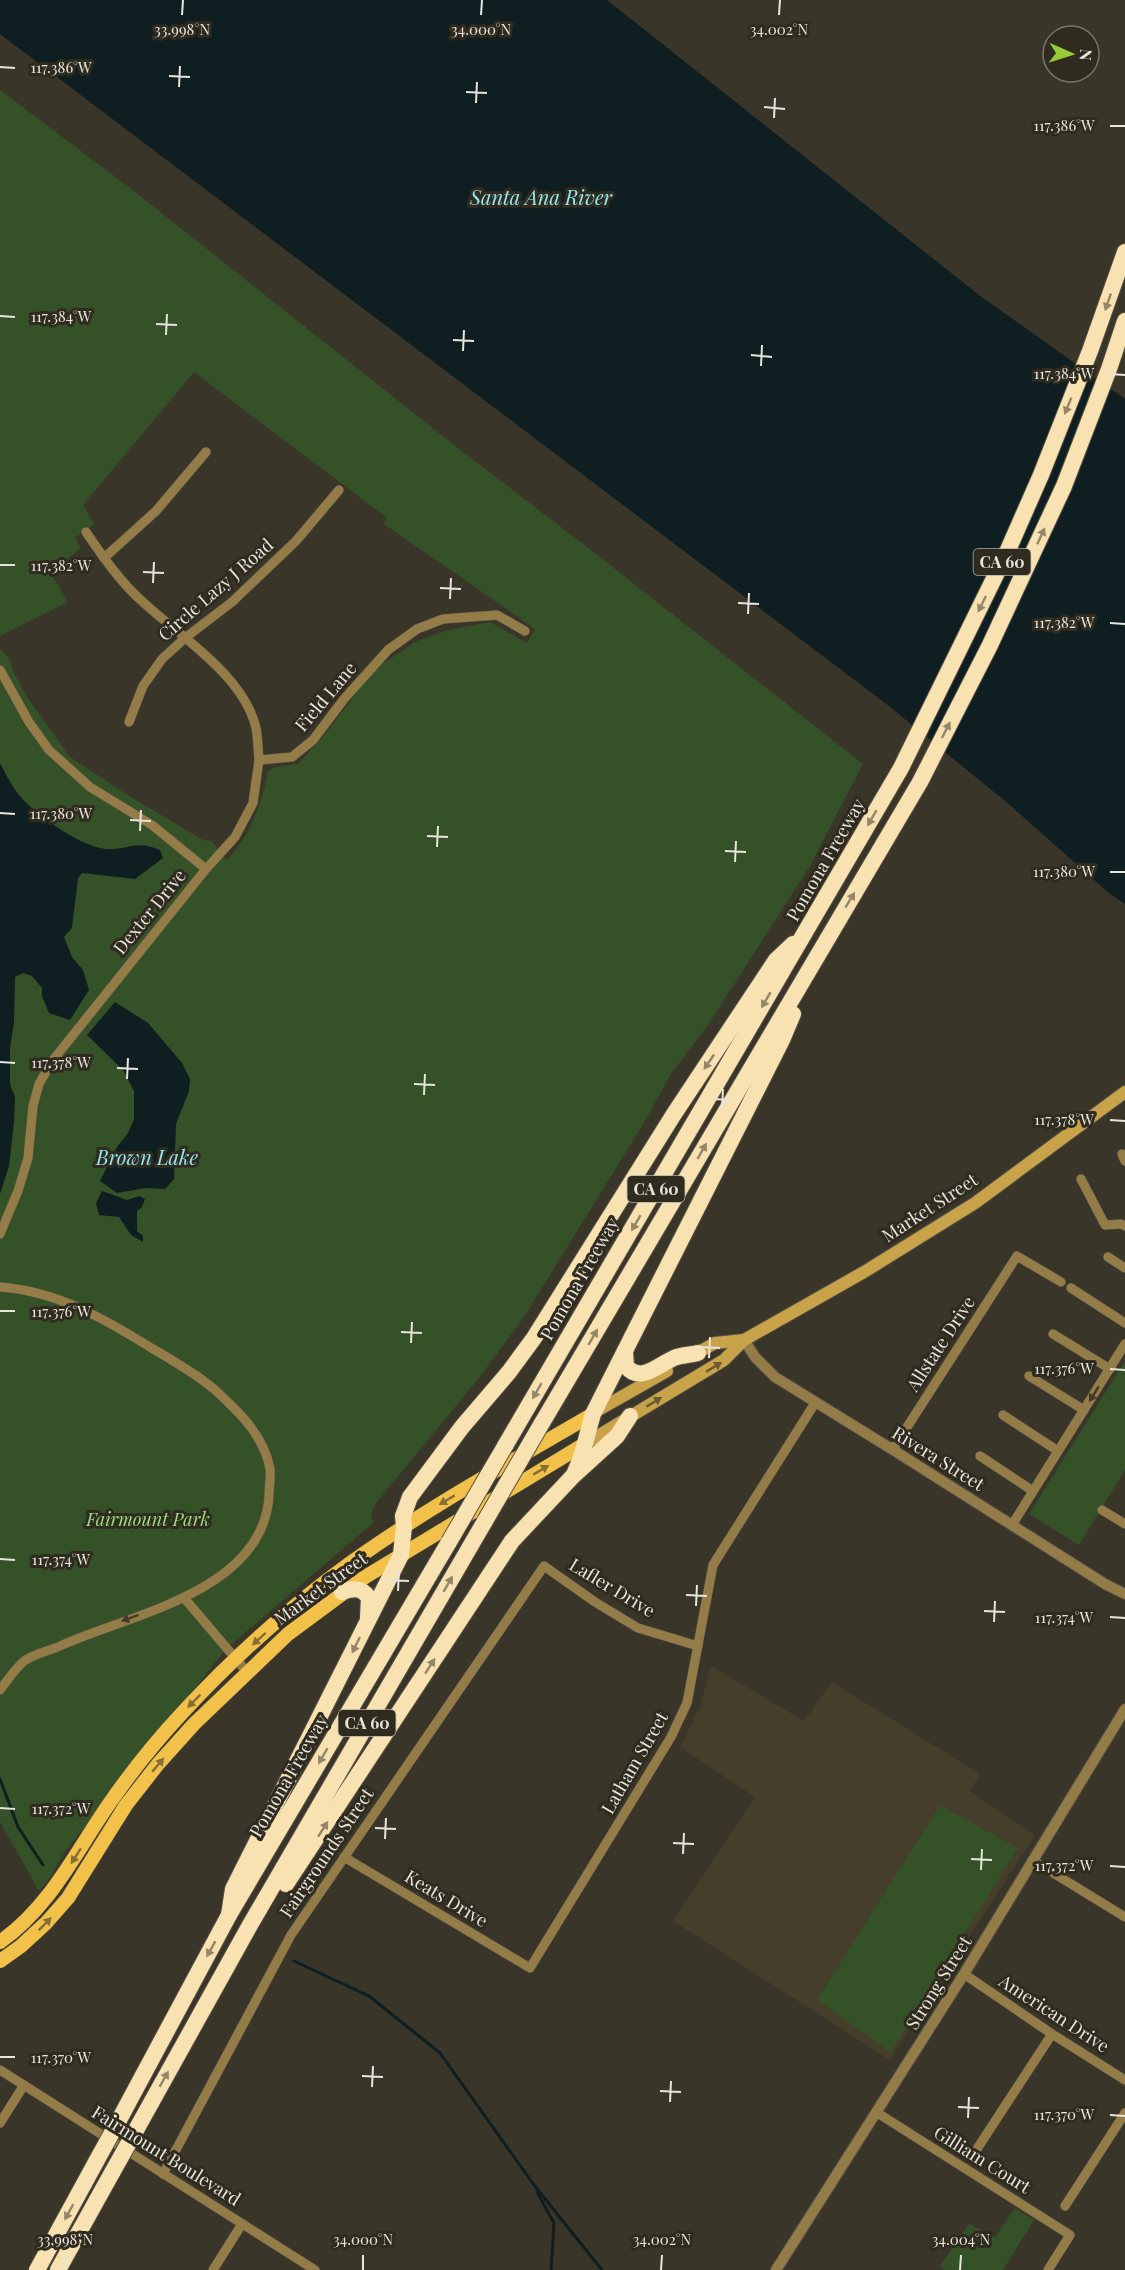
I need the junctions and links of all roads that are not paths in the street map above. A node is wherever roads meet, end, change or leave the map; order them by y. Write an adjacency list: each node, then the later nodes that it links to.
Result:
1 (1125, 252): 13 (highway, Pomona Freeway / CA 60, one-way to 13)
2 (1125, 321): 14 (highway, CA 60, one-way to 2)
3 (206, 452): 6 (street)
4 (339, 490): 8 (street, Circle Lazy J Road)
5 (86, 532): 6 (street)
6 (104, 558): 8 (street)
7 (525, 631): 11 (street, Field Lane)
8 (185, 638): 10 (street, Circle Lazy J Road); 11 (street)
9 (0, 670): 12 (street, Dexter Drive)
10 (129, 722)
11 (259, 760): 12 (street)
12 (206, 869): 18 (street, Dexter Drive)
13 (807, 932): 46 (highway, one-way to 46); 60 (highway, Pomona Freeway / CA 60, one-way to 60, bridge)
14 (821, 950): 28 (highway); 62 (highway, CA 60, one-way to 14, bridge)
15 (1125, 1092): 26 (main road, Market Street)
16 (1081, 1179): 17 (street)
17 (1125, 1226)
18 (0, 1234)
19 (1108, 1257): 20 (street)
20 (1125, 1268)
21 (1061, 1282): 38 (street, Allstate Drive)
22 (0, 1287): 51 (street)
23 (1071, 1288): 24 (street)
24 (1125, 1323)
25 (1053, 1334): 30 (street)
26 (744, 1340): 29 (main road, Market Street); 32 (street, Rivera Street); 36 (main road, Market Street, one-way to 26)
27 (1125, 1344): 30 (street)
28 (625, 1351): 29 (highway); 34 (highway)
29 (698, 1353): 34 (main road, Market Street)
30 (1110, 1369): 33 (street, one-way to 33)
31 (1029, 1376): 33 (street)
32 (815, 1403): 38 (street, Rivera Street); 53 (street, Latham Street)
33 (1084, 1410): 39 (street)
34 (592, 1414): 37 (highway); 46 (main road, Market Street, one-way to 46)
35 (1004, 1415): 39 (street)
36 (630, 1416): 37 (main road, Market Street); 41 (highway)
37 (583, 1445): 41 (highway); 47 (main road, Market Street, one-way to 37)
38 (893, 1449): 45 (street, Rivera Street)
39 (1058, 1450): 42 (street)
40 (980, 1456): 42 (street)
41 (573, 1476): 62 (highway, one-way to 41)
42 (1034, 1491): 45 (street)
43 (1102, 1510): 44 (street)
44 (1125, 1524)
45 (1012, 1525): 50 (street, Rivera Street)
46 (404, 1526): 47 (highway); 54 (main road, Market Street, one-way to 54)
47 (401, 1555): 49 (main road, Market Street); 52 (highway)
48 (544, 1566): 53 (street, Lafler Drive); 58 (street, Fairgrounds Street)
49 (342, 1592): 52 (highway); 55 (main road, Market Street)
50 (1125, 1594)
51 (185, 1599): 54 (street); 56 (street, one-way to 56)
52 (367, 1622): 60 (highway, one-way to 60)
53 (698, 1646): 65 (street, Latham Street)
54 (236, 1660): 55 (street); 63 (main road, Market Street, one-way to 63)
55 (247, 1672): 64 (main road, Market Street, one-way to 55)
56 (0, 1690)
57 (1125, 1709): 59 (street, Strong Street)
58 (344, 1857): 65 (street, Keats Drive); 75 (street, Fairgrounds Street)
59 (1032, 1860): 61 (street); 66 (street, Strong Street)
60 (229, 1915): 78 (highway, Pomona Freeway / CA 60, one-way to 78, bridge)
61 (1125, 1917)
62 (250, 1925): 79 (highway, CA 60, one-way to 62, bridge)
63 (0, 1942)
64 (0, 1961)
65 (530, 1968)
66 (964, 1974): 67 (street, American Drive); 71 (street, Strong Street)
67 (1052, 2034): 69 (street, American Drive); 74 (street)
68 (0, 2070): 70 (street, Fairmount Boulevard)
69 (1125, 2080)
70 (24, 2085): 73 (street); 75 (street, Fairmount Boulevard)
71 (876, 2112): 82 (street, Strong Street); 83 (street, Gilliam Court)
72 (1125, 2113): 76 (street)
73 (0, 2123)
74 (975, 2152)
75 (163, 2174): 77 (street, Fairmount Boulevard)
76 (1065, 2206)
77 (242, 2224): 80 (street); 81 (street, Fairmount Boulevard)
78 (37, 2270)
79 (58, 2270)
80 (213, 2270)
81 (315, 2270)
82 (776, 2270)
83 (1048, 2270)

